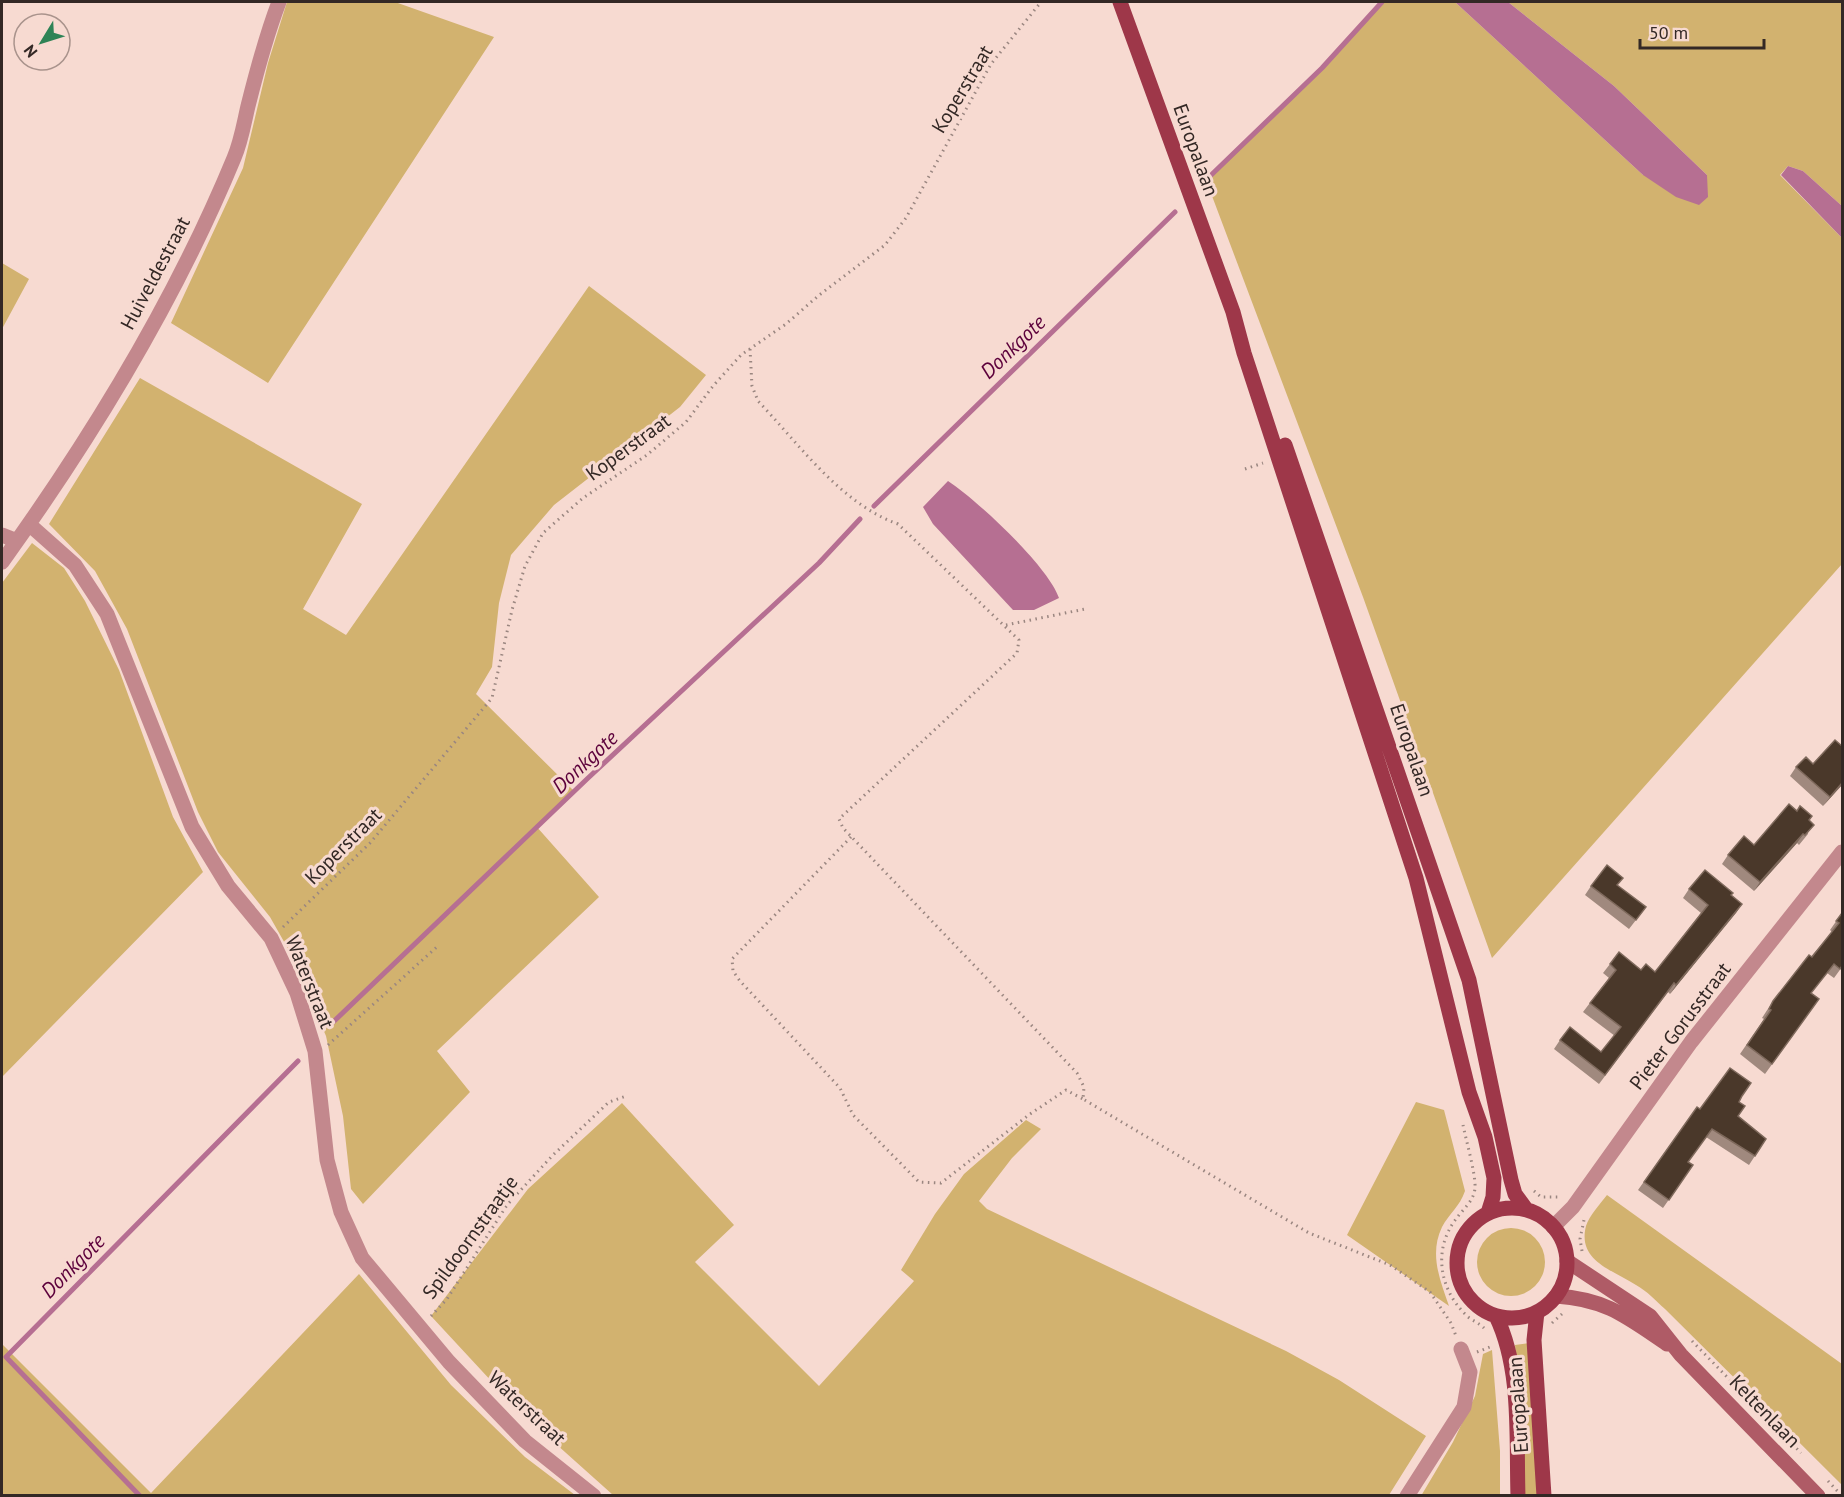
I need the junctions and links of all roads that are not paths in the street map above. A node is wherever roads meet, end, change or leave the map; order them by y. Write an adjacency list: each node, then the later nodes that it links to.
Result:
1 (279, 2): 4 (street, Huiveldestraat)
2 (1120, 2): 3 (main road, Europalaan)
3 (1233, 312): 9 (main road, Europalaan); 10 (main road, Europalaan)
4 (30, 525): 6 (street, Huiveldestraat); 18 (street, Waterstraat)
5 (2, 535): 6 (street)
6 (17, 541): 7 (street, Huiveldestraat)
7 (2, 562)
8 (1842, 852): 11 (street, Pieter Gorusstraat)
9 (1526, 1209): 10 (main road); 11 (main road, Europalaan)
10 (1488, 1213): 15 (main road)
11 (1553, 1227): 12 (main road)
12 (1567, 1261): 13 (main road); 17 (main road, Keltenlaan)
13 (1556, 1296): 14 (main road); 17 (main road, Keltenlaan)
14 (1537, 1312): 15 (main road); 21 (main road, Europalaan)
15 (1496, 1316): 20 (main road, Europalaan)
16 (1461, 1350): 19 (street)
17 (1681, 1355): 22 (main road, Keltenlaan)
18 (594, 1496)
19 (1407, 1496)
20 (1518, 1496)
21 (1544, 1496)
22 (1818, 1496)

